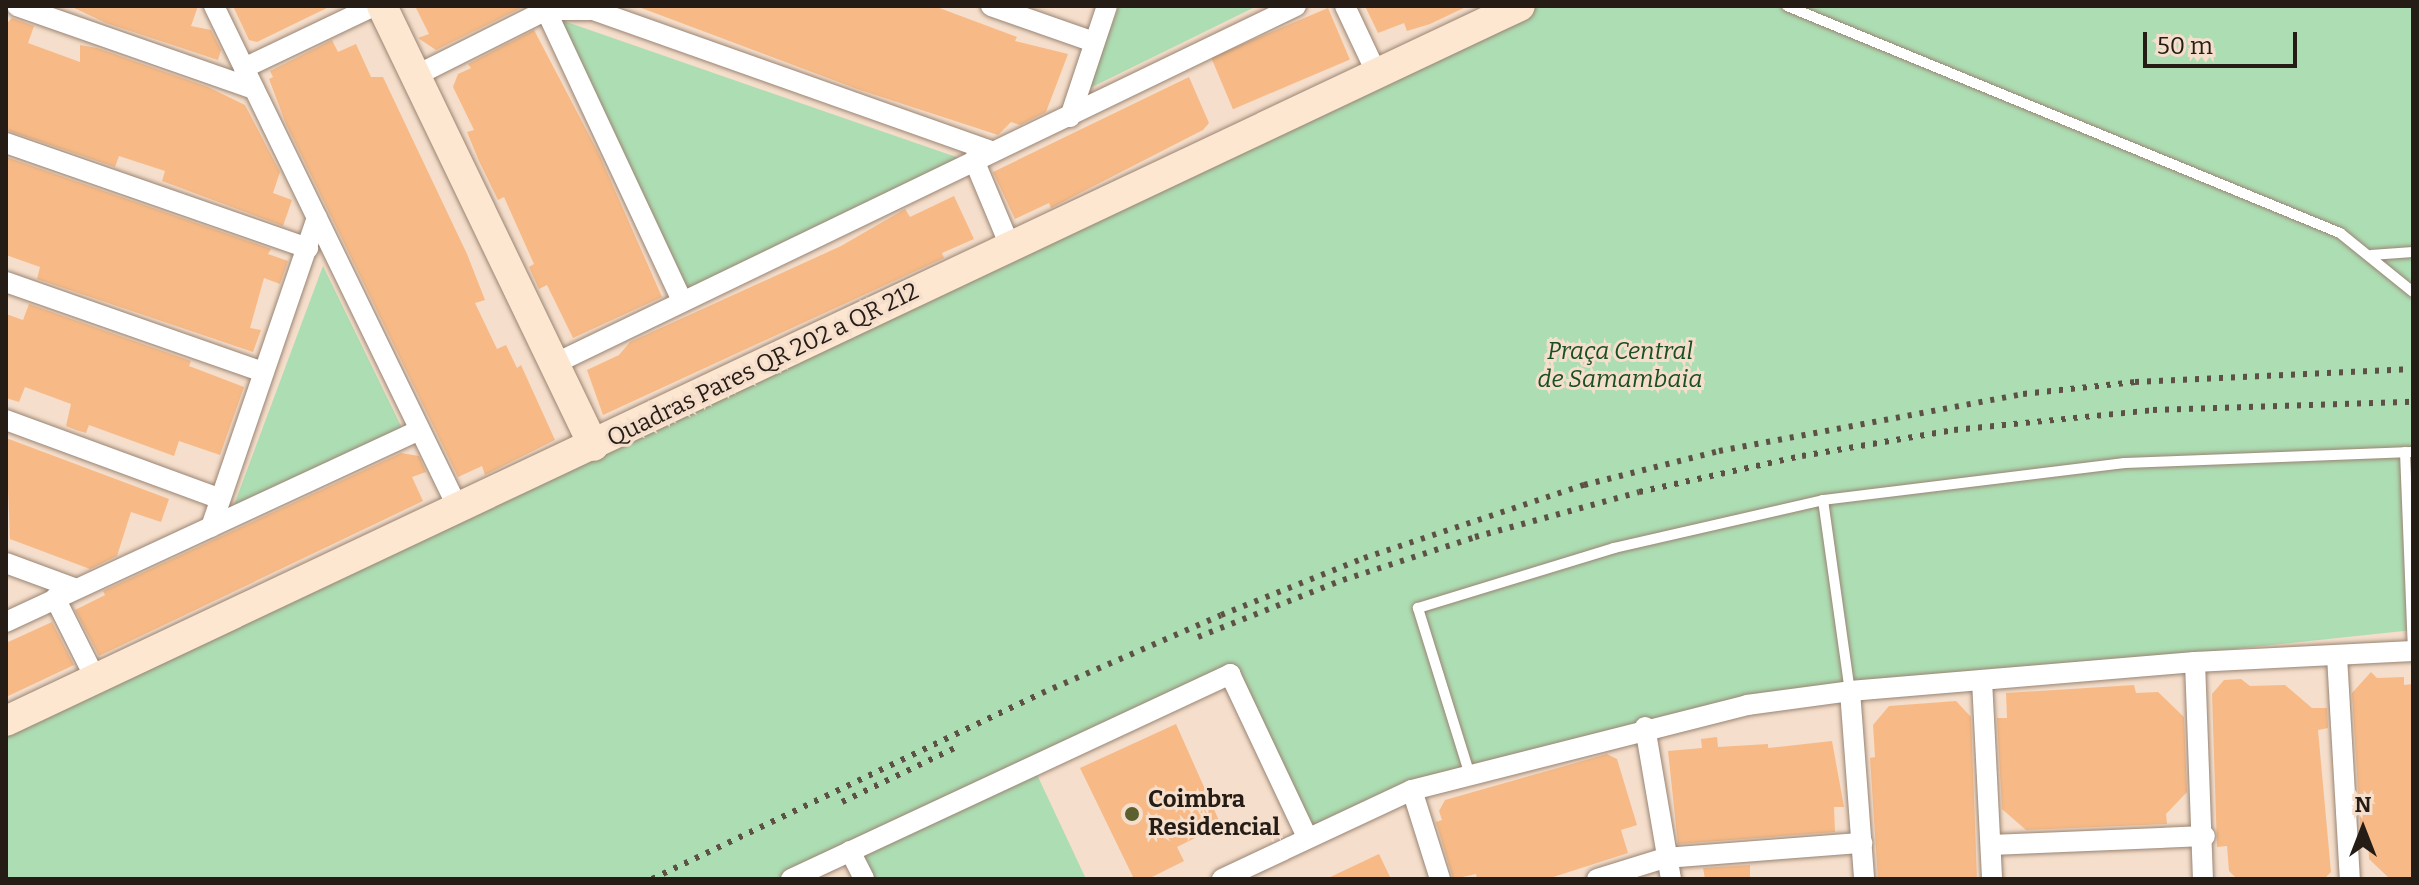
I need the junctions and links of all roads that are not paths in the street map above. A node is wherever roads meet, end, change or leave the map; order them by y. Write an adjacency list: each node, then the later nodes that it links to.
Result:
1 (17, 6): 16 (street)
2 (214, 6): 13 (street)
3 (374, 6): 13 (street)
4 (382, 6): 14 (street)
5 (991, 6): 12 (street)
6 (1107, 6): 12 (street)
7 (1296, 6): 17 (street)
8 (1345, 6): 15 (street)
9 (1787, 6): 24 (lane)
10 (1513, 7): 15 (street, Quadras Pares QR 202 a QR 212)
11 (545, 8): 14 (street); 19 (street); 27 (street)
12 (1094, 42): 17 (street)
13 (244, 68): 16 (street)
14 (415, 76): 28 (street)
15 (1378, 76): 21 (street, Quadras Pares QR 202 a QR 212)
16 (254, 89): 20 (street)
17 (1070, 117): 19 (street)
18 (6, 143): 22 (street)
19 (984, 156): 21 (street); 27 (street)
20 (317, 218): 22 (street); 31 (street)
21 (1010, 246): 32 (street, Quadras Pares QR 202 a QR 212)
22 (308, 248): 29 (street)
23 (2413, 252): 24 (lane)
24 (2371, 255): 26 (lane)
25 (6, 282): 29 (street)
26 (2413, 292)
27 (682, 301): 28 (street)
28 (552, 365): 32 (street)
29 (263, 372): 34 (street)
30 (6, 420): 34 (street)
31 (420, 430): 36 (street); 37 (street)
32 (594, 446): 36 (street, Quadras Pares QR 202 a QR 212)
33 (2409, 452): 35 (lane); 42 (lane)
34 (218, 498): 37 (street)
35 (1823, 500): 47 (lane); 50 (lane)
36 (459, 510): 45 (street, Quadras Pares QR 202 a QR 212)
37 (211, 527): 39 (street)
38 (6, 563): 39 (street)
39 (74, 588): 40 (street)
40 (55, 598): 41 (street); 45 (street)
41 (6, 622)
42 (2413, 651): 43 (street)
43 (2337, 656): 44 (street); 68 (street)
44 (2195, 662): 46 (street); 52 (street)
45 (96, 680): 48 (street, Quadras Pares QR 202 a QR 212)
46 (1982, 680): 47 (street); 55 (street)
47 (1850, 691): 49 (street); 54 (street)
48 (6, 721)
49 (1645, 727): 50 (street); 57 (street)
50 (1469, 772): 51 (street)
51 (1412, 790): 53 (street); 62 (street)
52 (2205, 836): 55 (street); 67 (street)
53 (1307, 837): 56 (street); 58 (street)
54 (1862, 843): 57 (street); 65 (street)
55 (1991, 845): 66 (street)
56 (850, 851): 59 (street); 60 (street)
57 (1665, 858): 63 (street); 64 (street)
58 (1260, 872): 61 (street)
59 (791, 879)
60 (864, 879)
61 (1222, 879)
62 (1440, 879)
63 (1597, 879)
64 (1671, 879)
65 (1864, 879)
66 (1992, 879)
67 (2203, 879)
68 (2350, 879)

